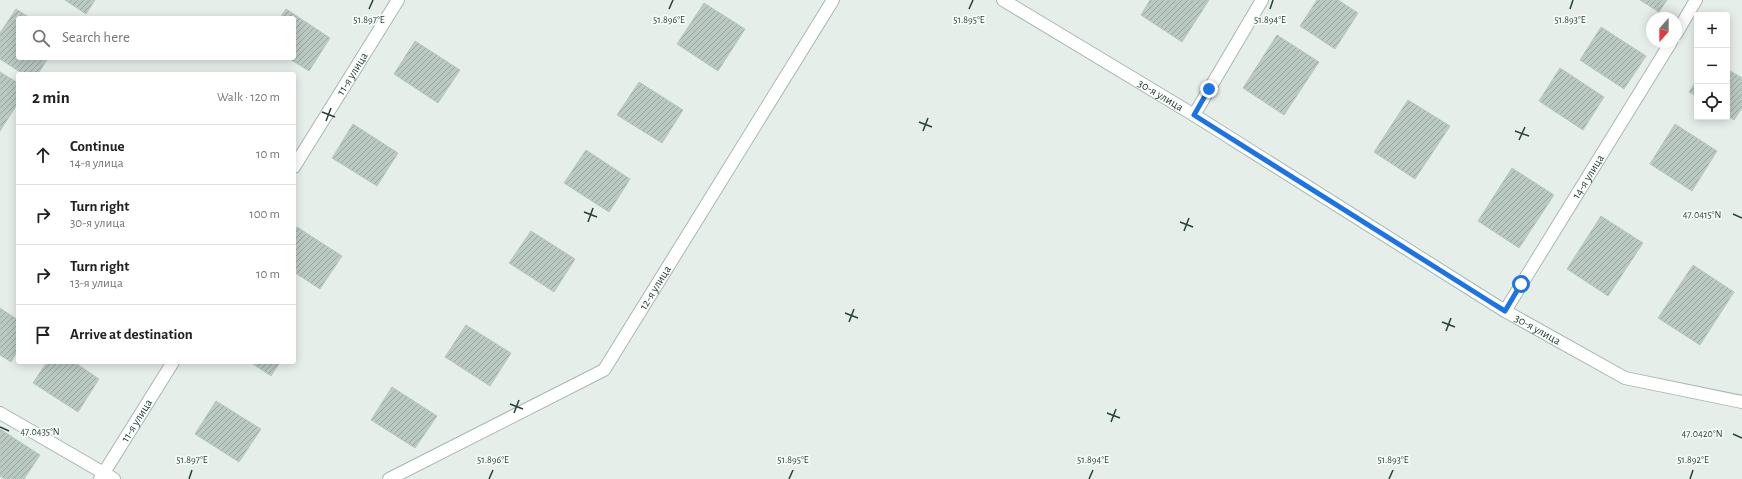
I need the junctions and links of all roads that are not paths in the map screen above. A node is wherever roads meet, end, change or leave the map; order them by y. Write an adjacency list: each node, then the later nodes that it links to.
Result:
1 (398, 0): 9 (street, 11-я улица)
2 (832, 0): 15 (street, 12-я улица)
3 (1003, 0): 8 (street, 30-я улица)
4 (1262, 0): 8 (street)
5 (1696, 0): 6 (street)
6 (1682, 24)
7 (1667, 48): 10 (street, 14-я улица)
8 (1194, 115): 10 (street, 30-я улица)
9 (296, 164)
10 (1505, 311): 12 (street, 30-я улица)
11 (172, 364): 14 (street, 11-я улица)
12 (1742, 402)
13 (0, 413): 14 (street)
14 (106, 477)
15 (389, 479)

